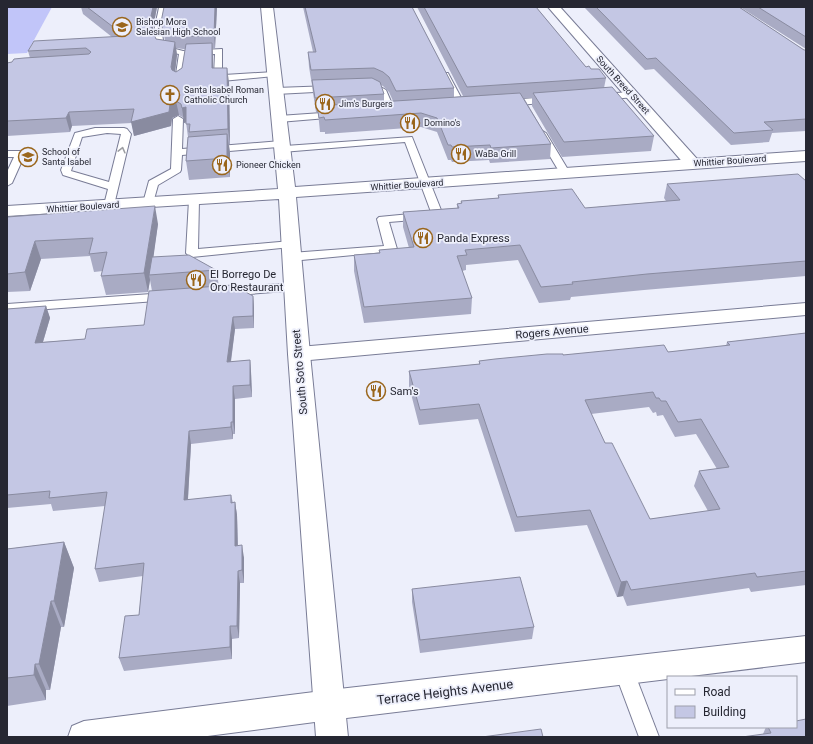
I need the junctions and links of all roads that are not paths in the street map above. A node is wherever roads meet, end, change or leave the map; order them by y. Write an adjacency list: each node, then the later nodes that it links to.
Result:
1 (163, 7): 4 (lane)
2 (267, 7): 6 (main road, South Soto Street)
3 (554, 7): 11 (main road, South Breed Street)
4 (183, 53): 6 (lane); 7 (lane)
5 (443, 70): 16 (lane)
6 (274, 74): 10 (main road, South Soto Street)
7 (179, 81)
8 (352, 88): 17 (lane)
9 (336, 89): 10 (lane)
10 (276, 91): 21 (main road, South Soto Street)
11 (632, 95): 12 (lane); 27 (main road, South Breed Street)
12 (592, 97)
13 (562, 99): 14 (lane)
14 (523, 102): 15 (lane); 19 (lane)
15 (501, 103)
16 (472, 105)
17 (391, 111)
18 (346, 114): 21 (lane)
19 (530, 114)
20 (178, 119): 24 (lane)
21 (279, 119): 23 (main road, South Soto Street)
22 (538, 126): 28 (lane)
23 (282, 146): 24 (lane); 30 (lane); 32 (main road, South Soto Street)
24 (177, 152): 34 (lane)
25 (7, 154): 29 (lane)
26 (806, 156): 27 (main road, Whittier Boulevard)
27 (692, 163): 28 (main road, Whittier Boulevard)
28 (565, 173): 30 (main road, Whittier Boulevard)
29 (7, 183)
30 (427, 183): 32 (main road, Whittier Boulevard); 37 (lane)
31 (113, 188): 31 (lane, one-way to 31); 35 (lane)
32 (287, 194): 33 (main road, Whittier Boulevard); 37 (main road, South Soto Street)
33 (194, 200): 34 (main road, Whittier Boulevard); 37 (lane)
34 (148, 203): 35 (main road, Whittier Boulevard)
35 (109, 205): 36 (main road, Whittier Boulevard)
36 (7, 211)
37 (291, 251): 38 (main road, South Soto Street)
38 (294, 287): 39 (lane); 43 (main road, South Soto Street)
39 (214, 293)
40 (174, 296): 41 (lane)
41 (7, 308)
42 (806, 309): 43 (main road, Rogers Avenue)
43 (299, 354): 46 (main road, South Soto Street)
44 (806, 649): 45 (main road, Terrace Heights Avenue)
45 (624, 670): 46 (main road, Terrace Heights Avenue); 49 (lane)
46 (330, 706): 47 (main road, Terrace Heights Avenue); 48 (main road, South Soto Street)
47 (84, 737)
48 (332, 737)
49 (649, 737)

